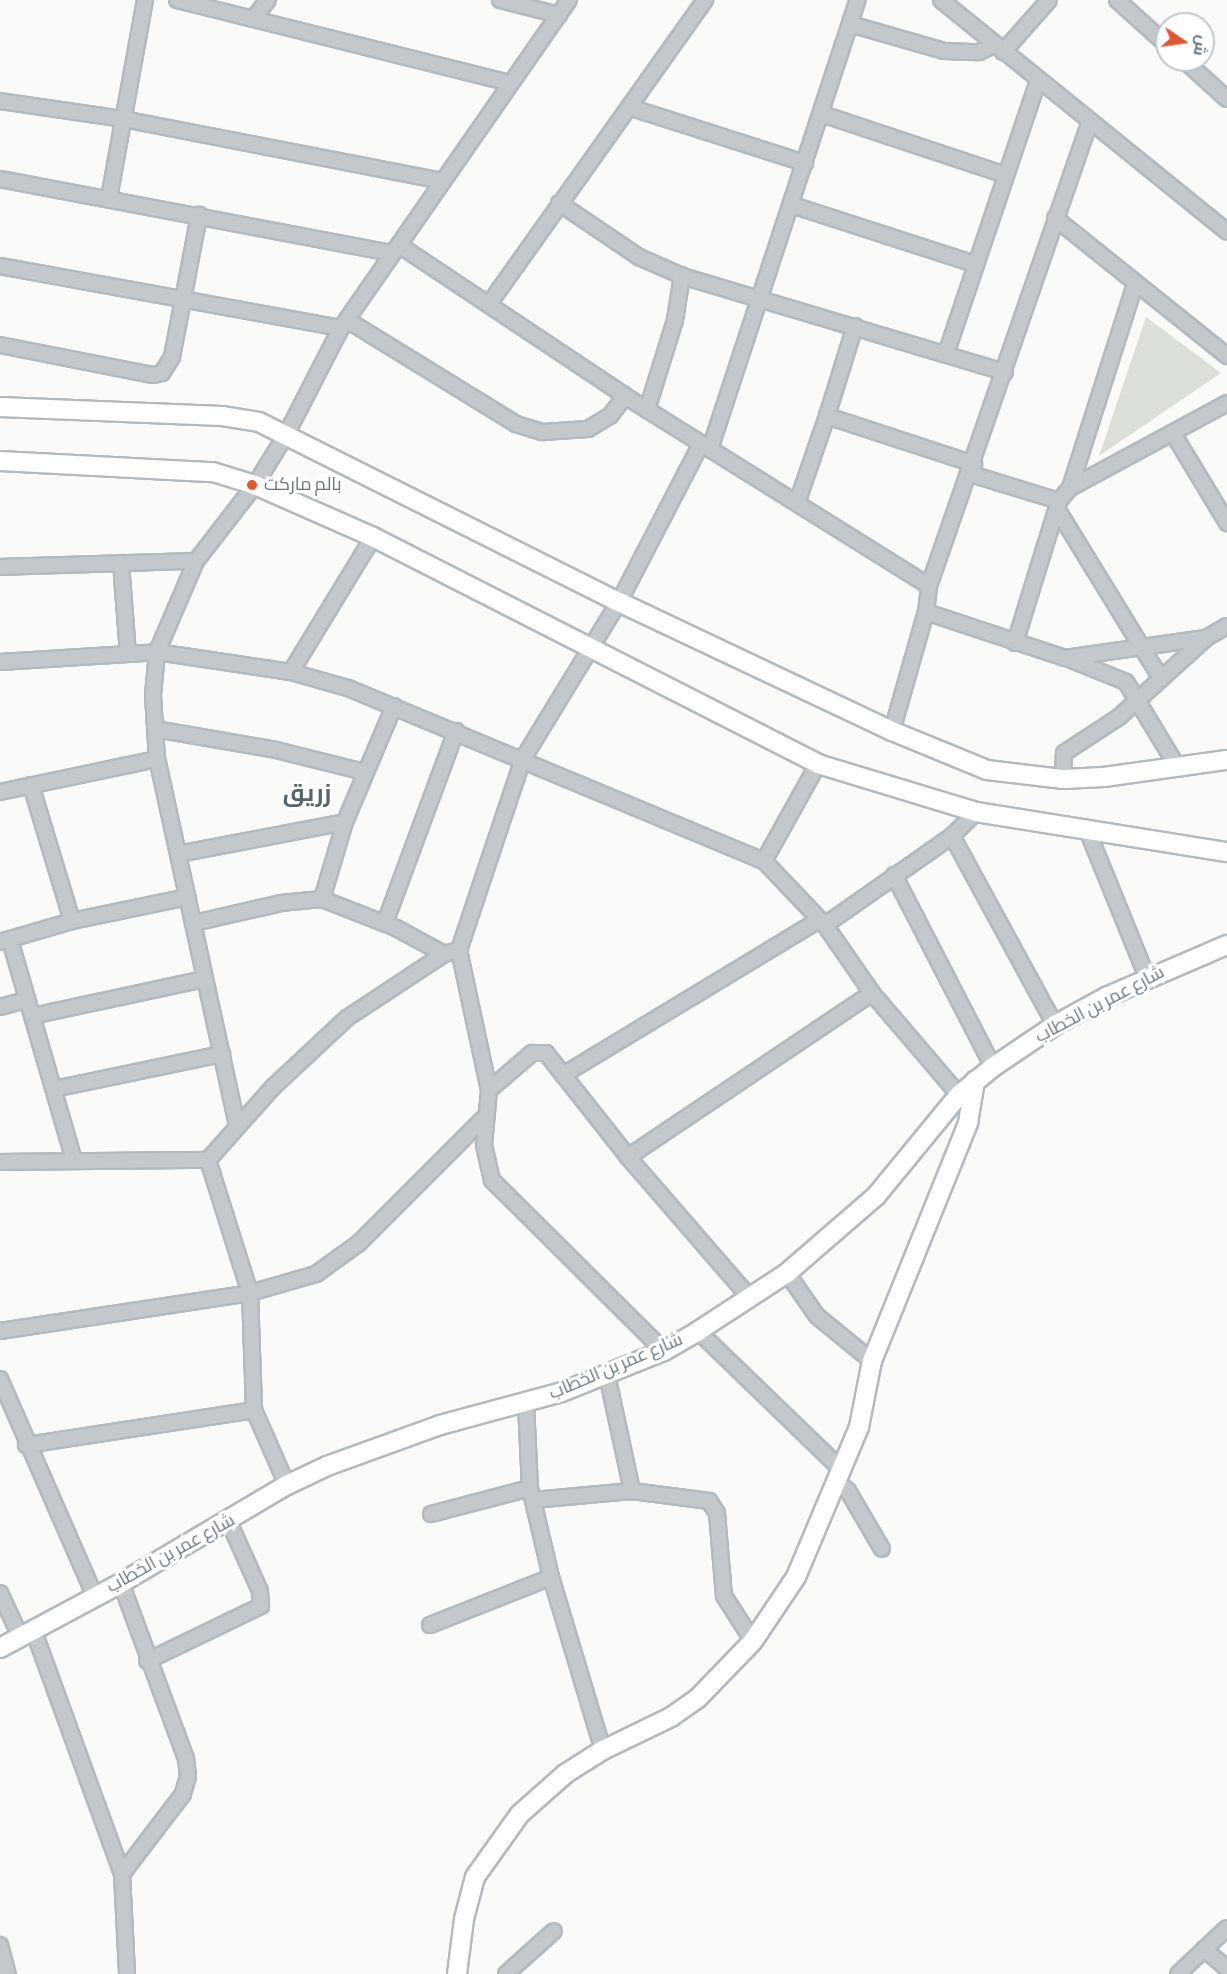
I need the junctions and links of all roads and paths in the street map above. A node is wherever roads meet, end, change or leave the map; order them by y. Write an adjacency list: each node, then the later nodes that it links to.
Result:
1 (146, 0): 23 (street)
2 (177, 0): 12 (street)
3 (268, 0): 12 (street)
4 (500, 0): 11 (street)
5 (569, 0): 11 (street)
6 (705, 0): 21 (street)
7 (858, 0): 13 (street)
8 (941, 0): 15 (street)
9 (1049, 0): 15 (street)
10 (1117, 0): 14 (street)
11 (559, 15): 18 (street)
12 (253, 19): 18 (street)
13 (850, 24): 15 (street); 22 (street)
14 (1155, 34)
15 (999, 49): 17 (street)
16 (1197, 72): 19 (street)
17 (1038, 81): 24 (street); 26 (street)
18 (509, 83): 28 (street)
19 (1227, 99)
20 (0, 101): 23 (street)
21 (629, 106): 25 (street); 30 (street)
22 (822, 114): 25 (street); 26 (street)
23 (123, 119): 28 (street); 29 (street)
24 (1090, 122): 33 (street); 34 (street)
25 (805, 164): 31 (street)
26 (1005, 175): 36 (street)
27 (0, 181): 29 (street)
28 (443, 181): 35 (street)
29 (109, 198): 32 (street)
30 (559, 203): 38 (street); 42 (street)
31 (792, 205): 36 (street); 41 (street)
32 (199, 215): 35 (street); 40 (street)
33 (1055, 219): 39 (street); 48 (street)
34 (1227, 232)
35 (396, 249): 42 (street); 43 (street)
36 (975, 264): 46 (street)
37 (0, 266): 40 (street)
38 (682, 276): 41 (street); 52 (street)
39 (1136, 284): 47 (street); 60 (street)
40 (185, 297): 43 (street); 45 (street)
41 (761, 297): 44 (street); 56 (street)
42 (489, 304): 49 (street)
43 (344, 324): 49 (street); 54 (street)
44 (855, 326): 46 (street); 53 (street)
45 (0, 345)
46 (946, 354): 48 (street)
47 (1227, 356)
48 (1005, 372): 58 (street)
49 (625, 396): 52 (street)
50 (1227, 404): 55 (street)
51 (0, 407): 54 (street)
52 (647, 410): 56 (street)
53 (827, 416): 58 (street); 61 (street)
54 (287, 434): 59 (street); 69 (street)
55 (1174, 435): 60 (street); 63 (street)
56 (706, 447): 61 (street); 69 (street)
57 (0, 461): 59 (street)
58 (973, 469): 62 (street); 68 (street)
59 (255, 485): 64 (street); 65 (street)
60 (1070, 488): 62 (street)
61 (797, 503): 68 (street)
62 (1058, 505): 73 (street); 75 (street)
63 (1227, 523)
64 (373, 537): 74 (street); 80 (street)
65 (196, 561): 66 (street); 76 (street)
66 (121, 563): 67 (street); 77 (street)
67 (0, 567)
68 (929, 586): 70 (street)
69 (619, 602): 74 (street); 86 (street)
70 (926, 612): 73 (street); 86 (street)
71 (1227, 626): 72 (street)
72 (1206, 638): 75 (street); 81 (street)
73 (1016, 643): 78 (street)
74 (591, 646): 88 (street); 90 (street)
75 (1142, 646): 78 (street); 81 (street)
76 (157, 652): 77 (street); 80 (street); 84 (street)
77 (128, 653): 79 (street)
78 (1065, 658): 82 (street)
79 (0, 662)
80 (291, 672): 83 (street)
81 (1161, 679): 82 (street)
82 (1138, 700): 91 (street); 93 (street)
83 (393, 706): 85 (street); 92 (street)
84 (155, 729): 87 (street); 92 (street)
85 (456, 731): 88 (street); 108 (street)
86 (892, 731): 93 (street)
87 (157, 759): 94 (street); 101 (street)
88 (523, 759): 102 (street); 112 (street)
89 (1227, 760): 91 (street)
90 (818, 764): 96 (street); 102 (street)
91 (1178, 768): 93 (street)
92 (364, 772): 97 (street)
93 (1063, 779)
94 (31, 785): 95 (street); 106 (street)
95 (0, 792)
96 (976, 812): 98 (street); 99 (street)
97 (345, 822): 101 (street); 105 (street)
98 (1088, 832): 100 (street); 114 (street)
99 (952, 836): 103 (street); 120 (street)
100 (1227, 852)
101 (178, 854): 104 (street)
102 (765, 861): 109 (street)
103 (894, 875): 109 (street); 122 (street)
104 (188, 897): 106 (street); 107 (street)
105 (322, 899): 107 (street); 108 (street)
106 (72, 921): 110 (street)
107 (194, 923): 115 (street)
108 (385, 923): 113 (street)
109 (822, 923): 116 (street); 123 (street)
110 (5, 941): 117 (street)
111 (1227, 945): 114 (street, شارع عمر بن الخطاب)
112 (459, 950): 113 (street); 126 (street)
113 (444, 954): 129 (street)
114 (1147, 977): 120 (street, شارع عمر بن الخطاب)
115 (205, 979): 119 (street); 121 (street)
116 (872, 993): 127 (street); 130 (street)
117 (27, 1000): 118 (street); 119 (street)
118 (0, 1007)
119 (32, 1016): 125 (street)
120 (1055, 1025): 122 (street, شارع عمر بن الخطاب)
121 (222, 1054): 125 (street); 129 (street)
122 (993, 1067): 124 (street, شارع عمر بن الخطاب)
123 (563, 1075): 126 (street); 130 (street)
124 (975, 1081): 127 (street, شارع عمر بن الخطاب); 140 (street)
125 (54, 1089): 131 (street)
126 (489, 1089): 128 (street)
127 (959, 1095): 134 (street, شارع عمر بن الخطاب)
128 (487, 1115): 135 (street); 139 (street)
129 (237, 1125): 132 (street)
130 (628, 1157): 136 (street)
131 (74, 1160): 132 (street); 133 (street)
132 (208, 1160): 135 (street)
133 (0, 1161)
134 (787, 1273): 136 (street, شارع عمر بن الخطاب); 140 (street)
135 (250, 1293): 137 (street); 144 (street)
136 (750, 1298): 138 (street, شارع عمر بن الخطاب)
137 (0, 1331)
138 (698, 1332): 139 (street, شارع عمر بن الخطاب); 146 (street)
139 (664, 1351): 141 (street, شارع عمر بن الخطاب)
140 (872, 1361): 146 (street)
141 (607, 1375): 143 (street, شارع عمر بن الخطاب); 148 (street)
142 (0, 1379): 145 (street)
143 (526, 1404): 147 (street, شارع عمر بن الخطاب); 149 (street)
144 (254, 1410): 145 (street); 147 (street)
145 (26, 1445): 156 (street)
146 (838, 1474): 152 (street); 159 (street)
147 (287, 1485): 151 (street, شارع عمر بن الخطاب)
148 (632, 1491): 149 (street); 159 (street)
149 (532, 1494): 150 (street); 153 (street)
150 (431, 1514)
151 (229, 1522): 154 (street, شارع عمر بن الخطاب); 161 (street)
152 (882, 1549)
153 (551, 1577): 157 (street); 162 (street)
154 (121, 1583): 156 (street, شارع عمر بن الخطاب); 161 (street)
155 (0, 1593): 158 (street)
156 (95, 1596): 158 (street, شارع عمر بن الخطاب)
157 (430, 1625)
158 (26, 1632): 160 (street, شارع عمر بن الخطاب); 163 (street)
159 (753, 1641): 162 (street)
160 (0, 1647)
161 (147, 1661): 163 (street)
162 (603, 1750): 171 (street)
163 (122, 1874): 170 (street)
164 (1227, 1928): 167 (street)
165 (554, 1931): 172 (street)
166 (0, 1945): 169 (street)
167 (1204, 1949): 168 (street); 173 (street)
168 (1227, 1968)
169 (8, 1974)
170 (127, 1974)
171 (457, 1974)
172 (506, 1974)
173 (1178, 1974)

